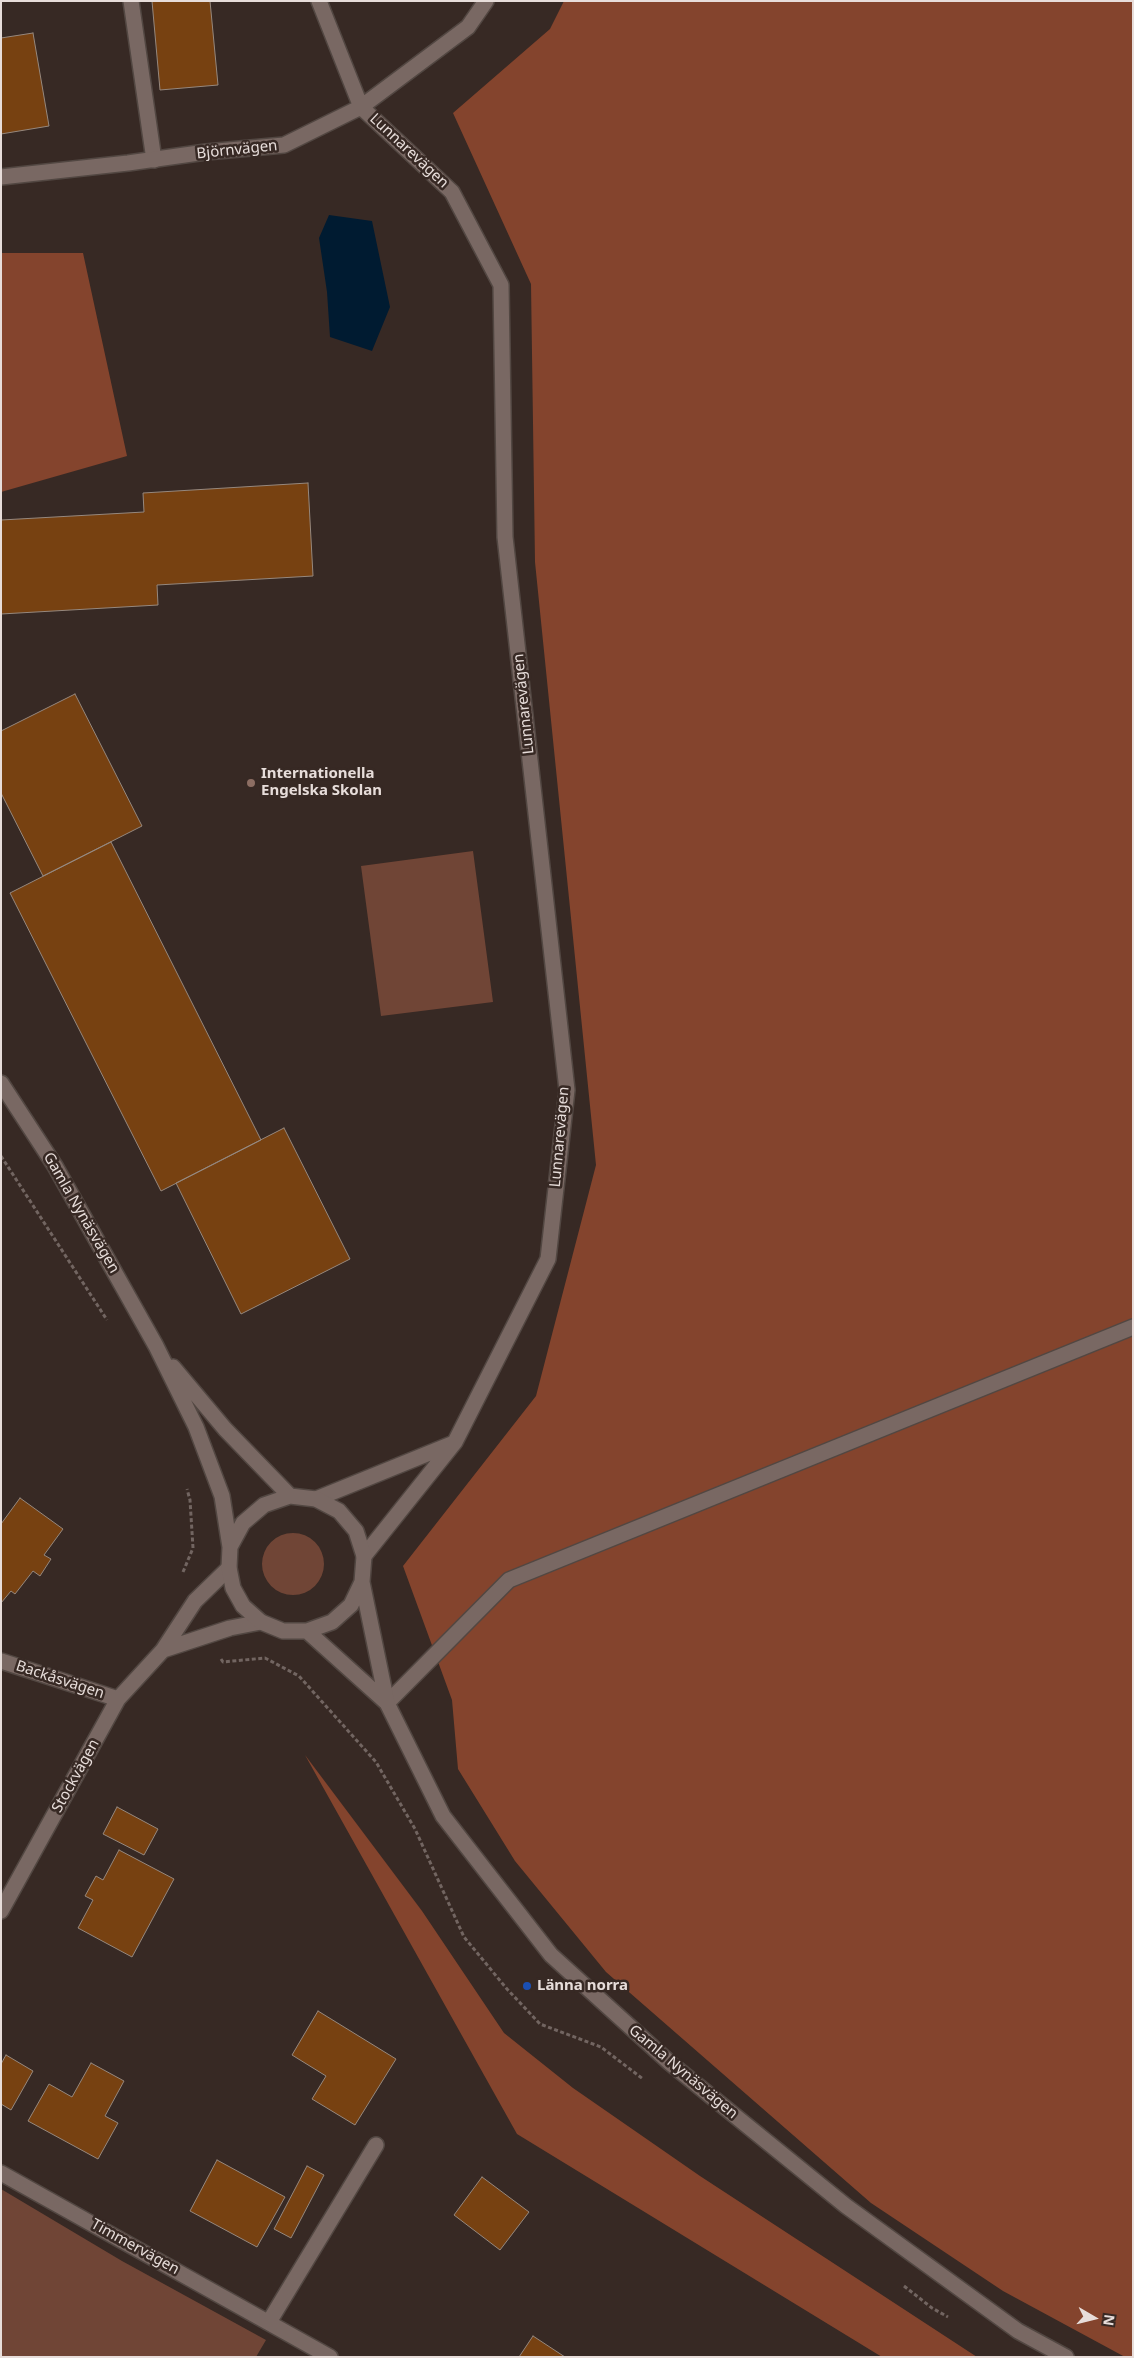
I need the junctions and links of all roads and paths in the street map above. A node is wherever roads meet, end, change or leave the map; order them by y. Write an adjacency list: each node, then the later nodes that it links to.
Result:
1 (131, 1): 5 (street)
2 (319, 1): 4 (street, Lunnarevägen)
3 (486, 1): 4 (street, Björnvägen)
4 (361, 107): 5 (street, Björnvägen); 10 (street, Lunnarevägen)
5 (154, 160): 6 (street, Björnvägen)
6 (1, 177)
7 (1, 1083): 9 (street, Gamla Nynäsvägen)
8 (1133, 1327): 22 (street)
9 (156, 1346): 11 (street, Gamla Nynäsvägen); 13 (street, Gamla Nynäsvägen)
10 (455, 1442): 12 (street); 14 (street, Lunnarevägen)
11 (290, 1496): 12 (street, Gamla Nynäsvägen); 13 (street, Gamla Nynäsvägen)
12 (316, 1499): 14 (street, Gamla Nynäsvägen)
13 (230, 1548): 15 (street, Gamla Nynäsvägen)
14 (364, 1556): 16 (street, Gamla Nynäsvägen)
15 (229, 1568): 17 (street, Gamla Nynäsvägen); 19 (street, Stockvägen)
16 (362, 1582): 18 (street, Gamla Nynäsvägen); 22 (street, Gamla Nynäsvägen)
17 (261, 1622): 18 (street, Gamla Nynäsvägen); 19 (street, Stockvägen)
18 (307, 1631): 22 (street, Gamla Nynäsvägen)
19 (163, 1650): 21 (street, Stockvägen)
20 (1, 1661): 21 (street, Backåsvägen)
21 (118, 1699): 23 (street, Stockvägen)
22 (387, 1703): 28 (street, Gamla Nynäsvägen)
23 (1, 1911)
24 (376, 2145): 26 (street)
25 (1, 2173): 26 (street, Timmervägen)
26 (269, 2322): 27 (street, Timmervägen)
27 (330, 2357)
28 (1066, 2357)

